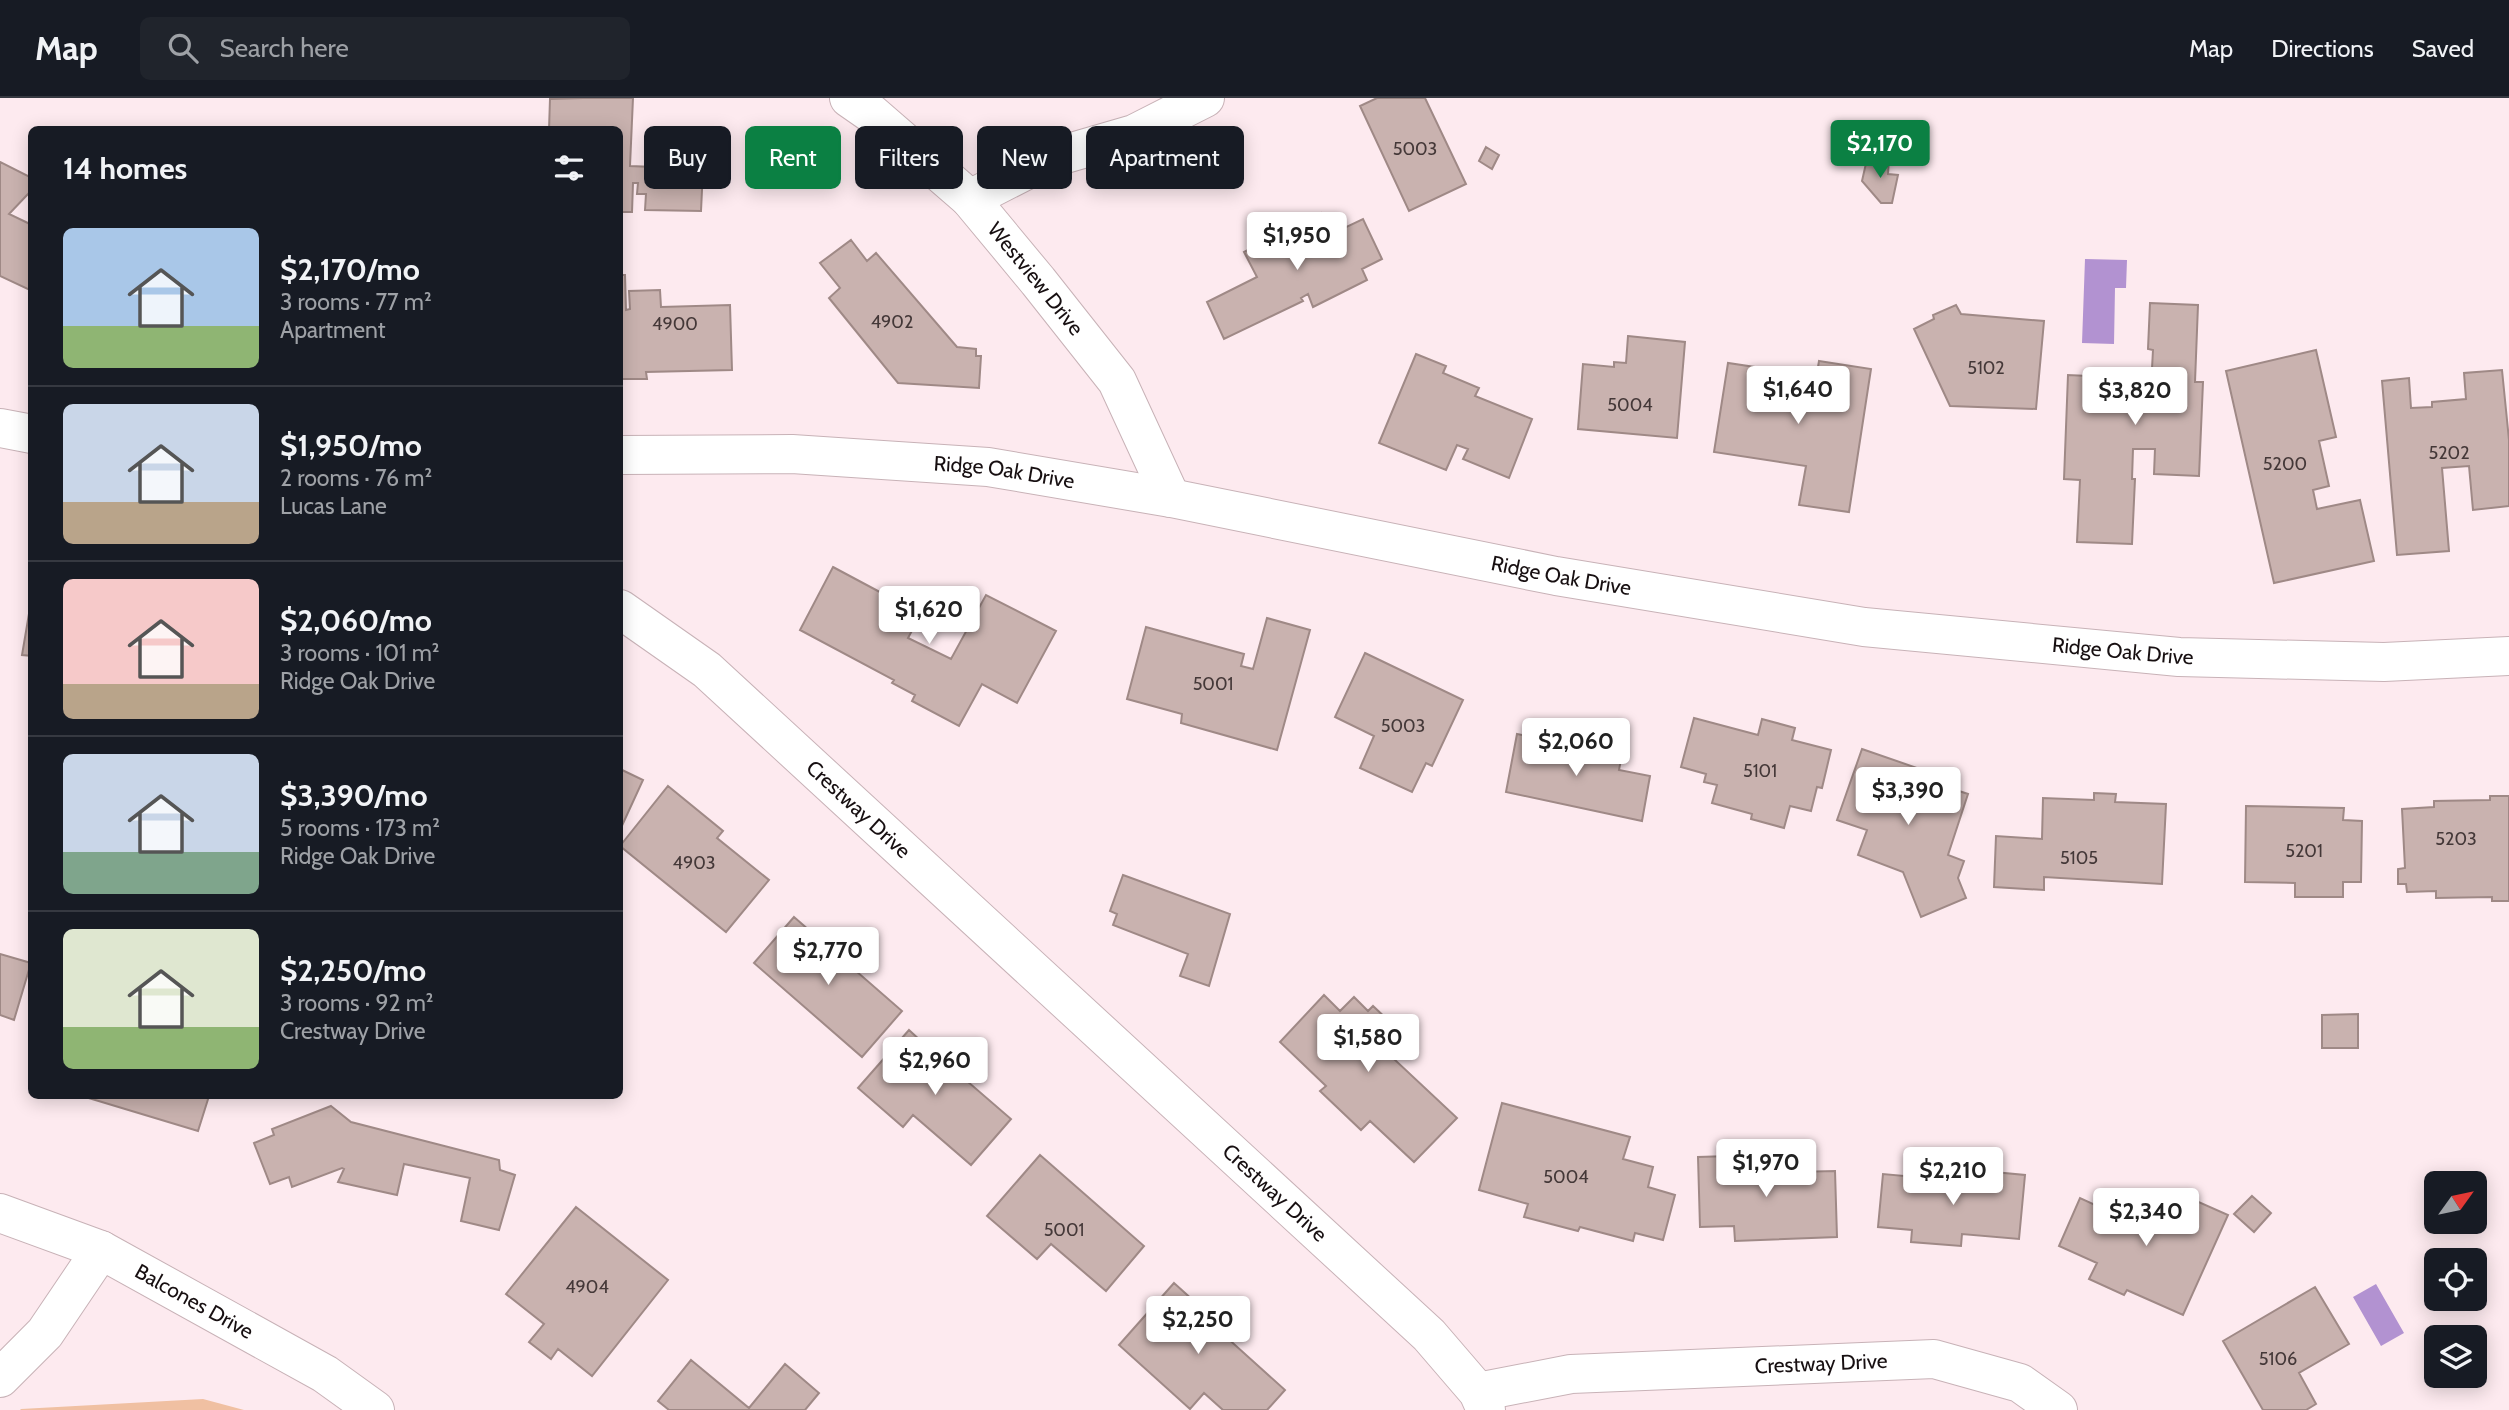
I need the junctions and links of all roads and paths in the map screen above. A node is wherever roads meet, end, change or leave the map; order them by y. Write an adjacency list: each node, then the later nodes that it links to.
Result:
1 (849, 98): 3 (street, Westview Drive)
2 (1205, 98): 3 (street)
3 (970, 199): 7 (street, Westview Drive)
4 (0, 428): 5 (street)
5 (28, 433)
6 (623, 455): 7 (street, Ridge Oak Drive)
7 (1171, 498): 9 (street, Ridge Oak Drive)
8 (623, 611): 13 (street, Crestway Drive)
9 (2509, 656)
10 (0, 1213): 11 (street, Balcones Drive)
11 (101, 1250): 12 (street); 14 (street, Balcones Drive)
12 (0, 1377)
13 (1482, 1401): 15 (street, Crestway Drive)
14 (375, 1410)
15 (2058, 1410)

